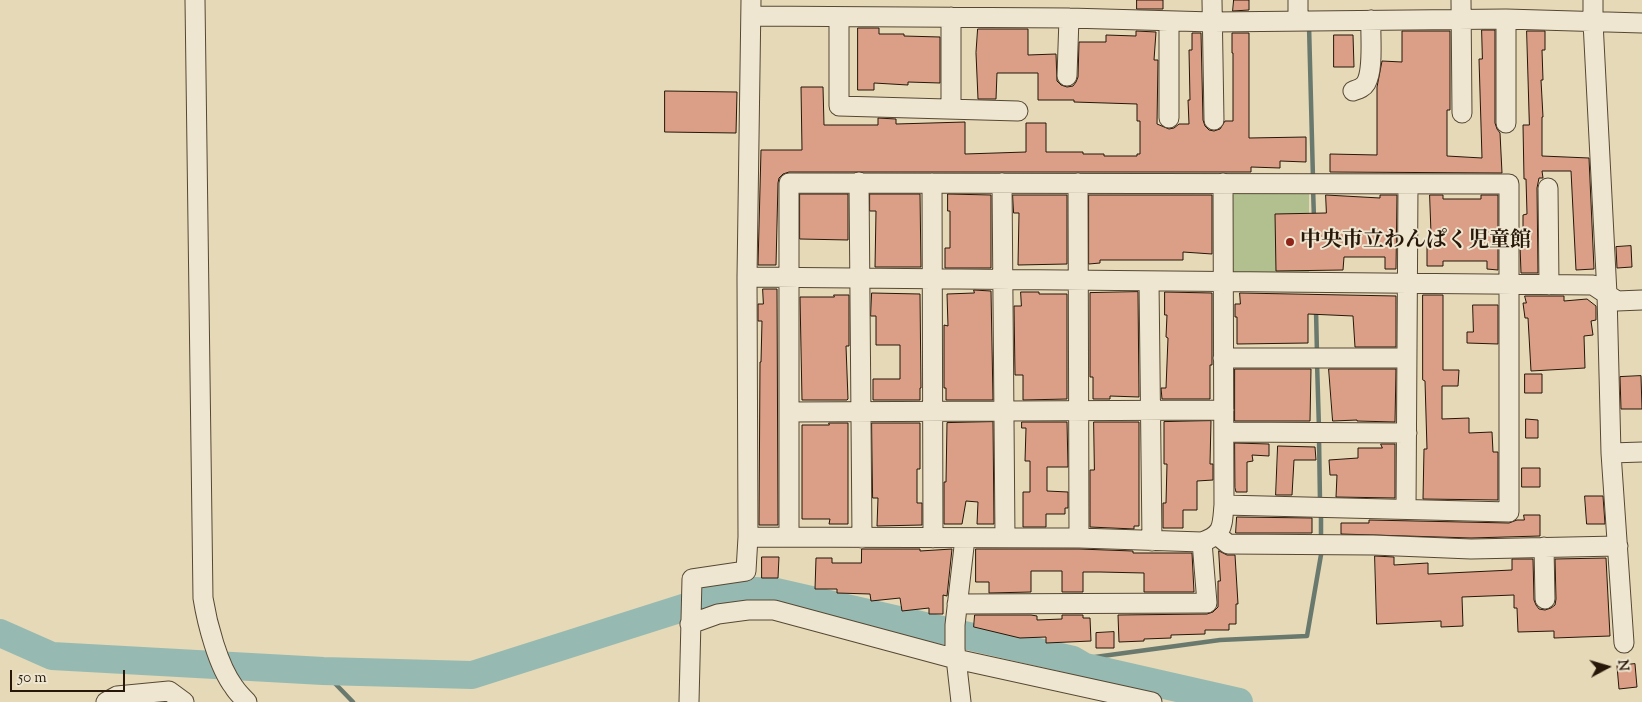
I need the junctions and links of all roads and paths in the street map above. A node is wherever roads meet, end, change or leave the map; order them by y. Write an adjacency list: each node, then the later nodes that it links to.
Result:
1 (195, 0): 80 (street)
2 (1212, 0): 16 (street)
3 (1298, 0): 15 (street)
4 (1461, 0): 11 (street)
5 (1593, 0): 17 (street)
6 (751, 8): 8 (street); 34 (street)
7 (880, 9): 8 (street); 9 (street)
8 (835, 12): 21 (street)
9 (962, 12): 10 (street); 21 (street)
10 (1068, 18): 14 (street); 19 (street)
11 (1461, 19): 12 (street); 13 (street); 23 (street)
12 (1506, 19): 17 (street); 26 (street)
13 (1371, 20): 15 (street); 20 (street)
14 (1169, 21): 16 (street); 24 (street)
15 (1303, 21): 16 (street)
16 (1213, 22): 25 (street)
17 (1592, 22): 18 (street); 45 (street)
18 (1642, 23)
19 (1067, 76)
20 (1353, 91)
21 (951, 109): 22 (street)
22 (1018, 111)
23 (1462, 113)
24 (1169, 118)
25 (1214, 120)
26 (1506, 123)
27 (859, 182): 28 (street); 35 (street); 36 (street)
28 (932, 183): 29 (street); 37 (street)
29 (1002, 183): 30 (street); 38 (street)
30 (1078, 183): 31 (street); 39 (street)
31 (1224, 184): 32 (street); 41 (street)
32 (1408, 185): 42 (street); 43 (street)
33 (1548, 188): 44 (street)
34 (747, 277): 35 (street); 62 (street)
35 (789, 277): 36 (street); 54 (street)
36 (860, 279): 37 (street); 55 (street)
37 (932, 280): 38 (street); 52 (street)
38 (1003, 280): 39 (street); 53 (street)
39 (1078, 281): 40 (street); 49 (street)
40 (1149, 281): 41 (street); 50 (street)
41 (1223, 282): 42 (street); 47 (street)
42 (1408, 284): 43 (street); 48 (street)
43 (1510, 284): 44 (street); 61 (street)
44 (1549, 284): 45 (street)
45 (1607, 294): 46 (street); 58 (street)
46 (1642, 300)
47 (1223, 358): 48 (street); 51 (street)
48 (1407, 358): 57 (street)
49 (1079, 410): 50 (street); 53 (street); 68 (street)
50 (1151, 410): 51 (street); 70 (street)
51 (1224, 410): 56 (street)
52 (933, 411): 53 (street); 55 (street); 65 (street)
53 (1004, 411): 67 (street)
54 (789, 412): 55 (street); 63 (street)
55 (860, 412): 64 (street)
56 (1224, 432): 57 (street); 60 (street)
57 (1407, 433): 61 (street)
58 (1611, 452): 59 (street); 71 (street)
59 (1642, 452)
60 (1224, 505): 61 (street); 69 (street)
61 (1406, 509)
62 (748, 537): 63 (street); 75 (street)
63 (789, 537): 64 (street)
64 (862, 538): 65 (street)
65 (933, 538): 66 (street)
66 (965, 538): 67 (street); 74 (street)
67 (1005, 538): 68 (street)
68 (1078, 538): 70 (street)
69 (1210, 539): 70 (street); 72 (street); 74 (street)
70 (1152, 541)
71 (1618, 546): 72 (street); 76 (street)
72 (1544, 548): 73 (street)
73 (1545, 599)
74 (957, 604): 77 (street)
75 (691, 612): 77 (street); 81 (street)
76 (1624, 642)
77 (956, 654): 82 (street); 83 (street)
78 (106, 702): 79 (street)
79 (184, 702)
80 (247, 702)
81 (689, 702)
82 (961, 702)
83 (1152, 702)

